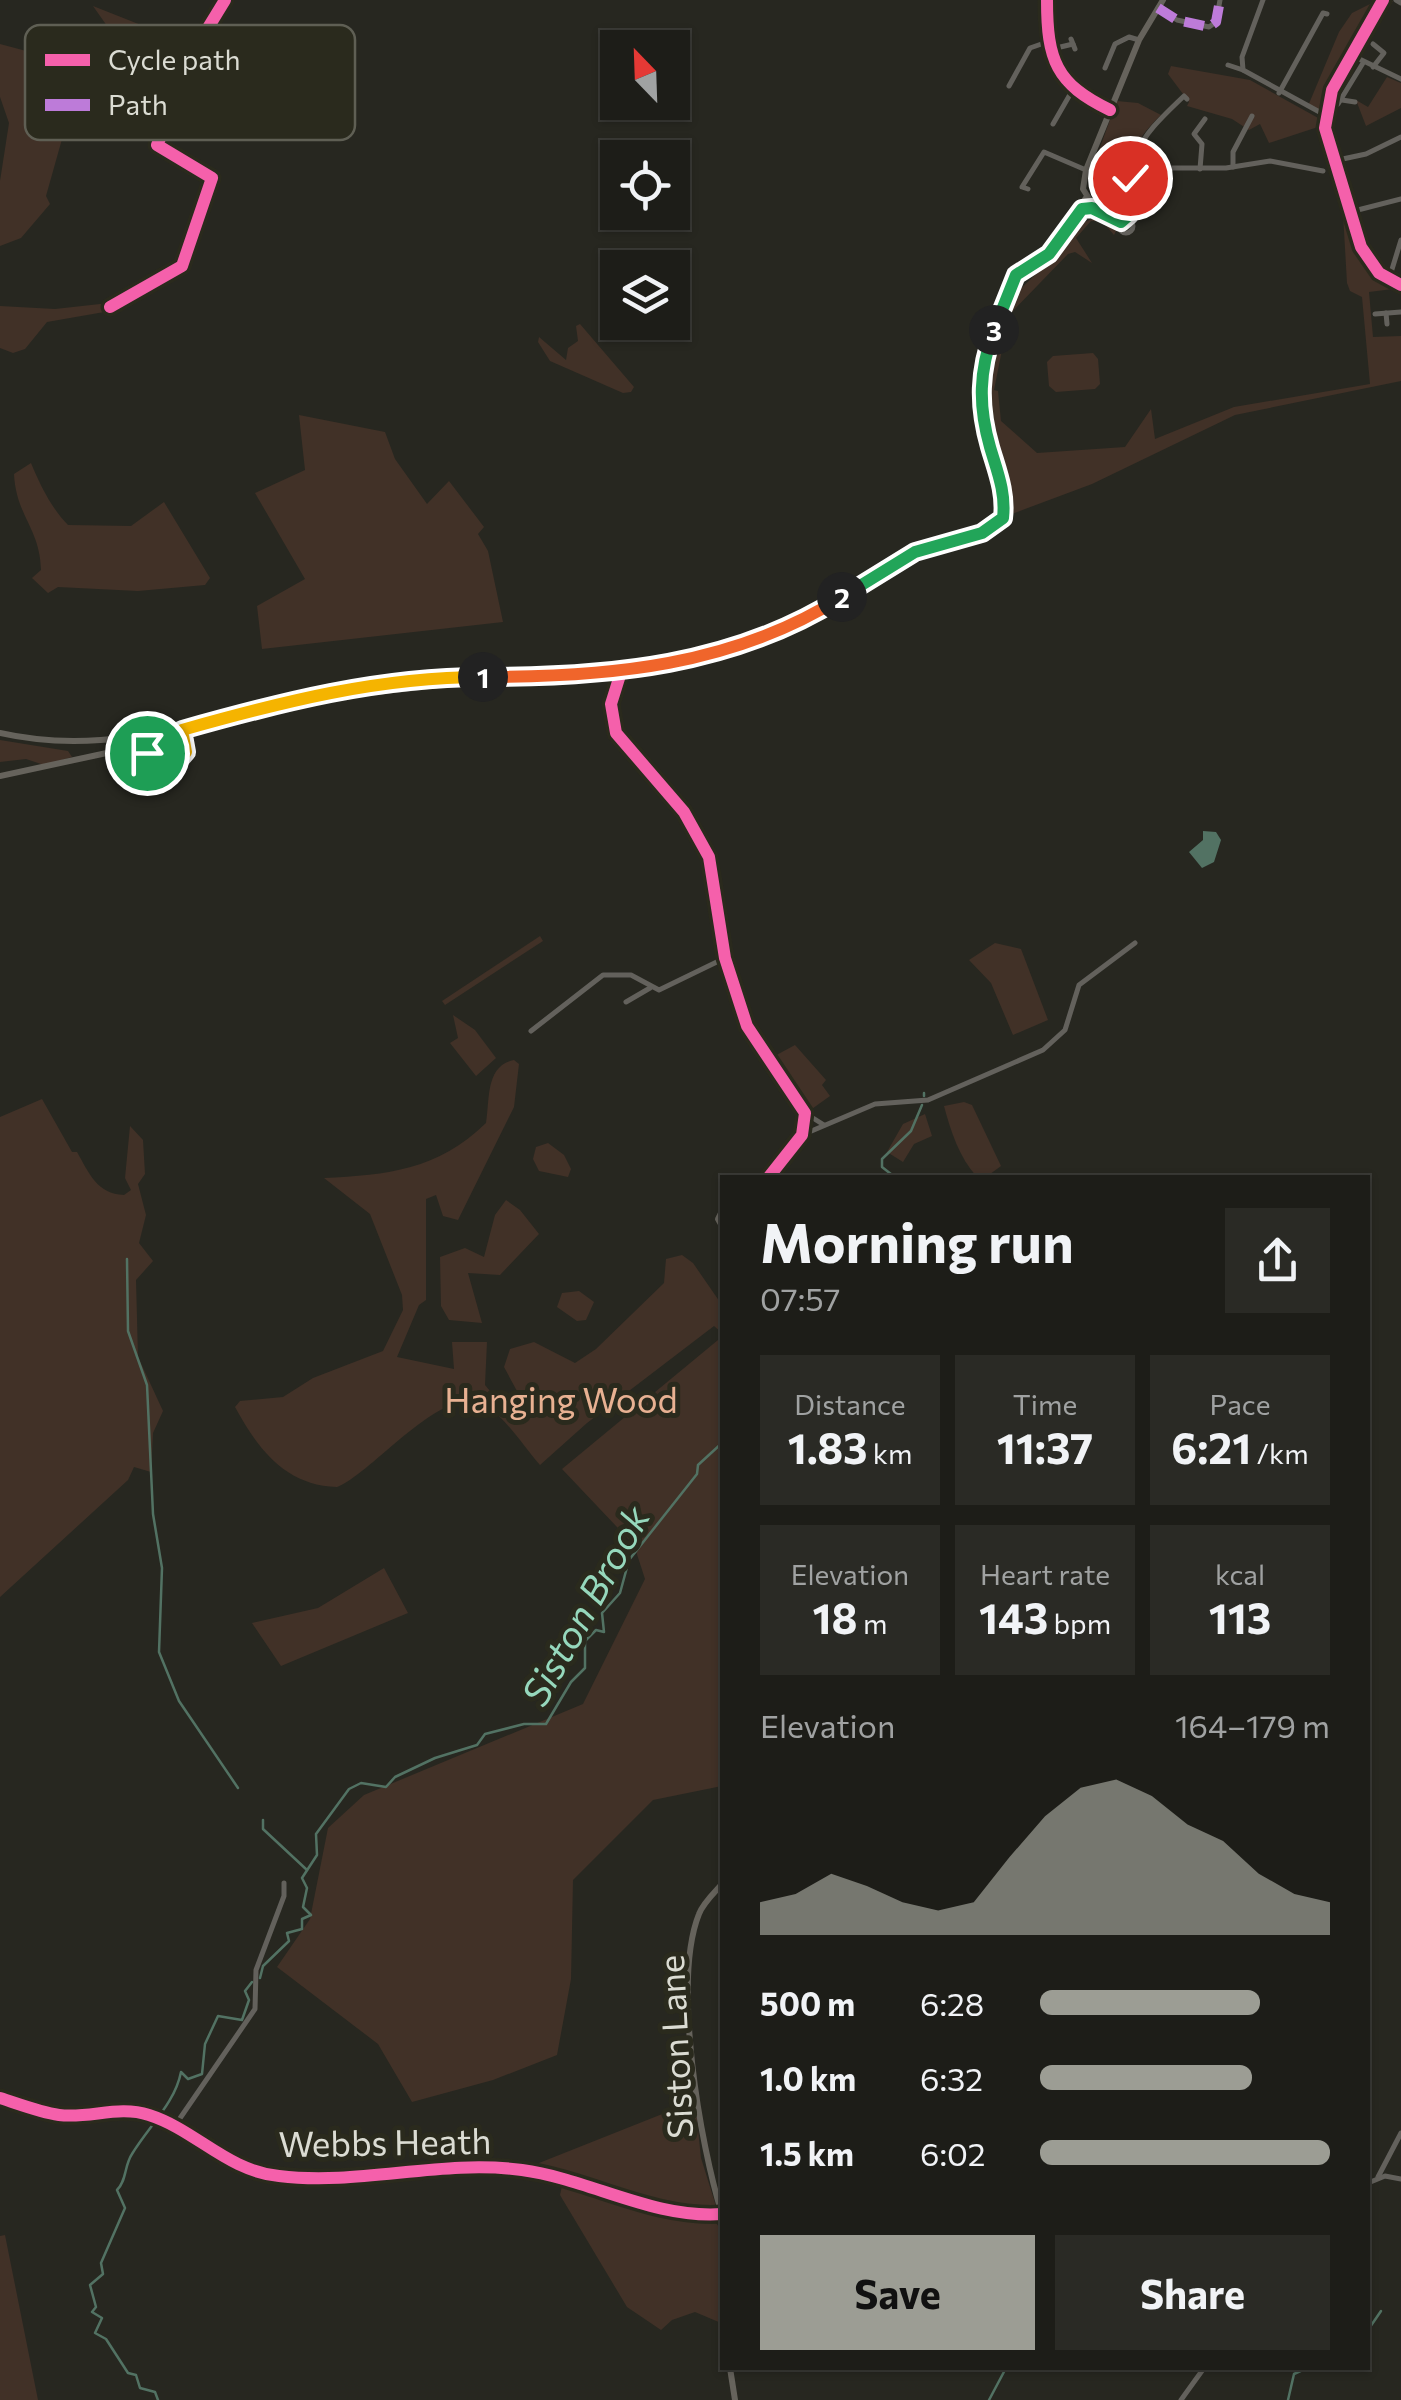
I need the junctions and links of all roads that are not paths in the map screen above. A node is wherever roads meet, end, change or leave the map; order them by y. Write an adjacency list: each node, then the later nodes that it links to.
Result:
1 (225, 0): 9 (street)
2 (1047, 0): 13 (street)
3 (1162, 0): 7 (main road)
4 (1220, 0): 7 (street)
5 (1263, 0): 19 (street)
6 (1384, 0): 14 (street)
7 (1158, 8): 10 (main road)
8 (1326, 14): 23 (street)
9 (210, 25)
10 (1139, 40): 18 (street); 26 (main road)
11 (1073, 44): 13 (street)
12 (1373, 44): 17 (street)
13 (1051, 45): 21 (street); 22 (street)
14 (1349, 54): 15 (street); 27 (street)
15 (1363, 63): 17 (street); 25 (street)
16 (1228, 65): 19 (street)
17 (1372, 67): 20 (street)
18 (1104, 68)
19 (1243, 70): 23 (street)
20 (1401, 79)
21 (1009, 86)
22 (1072, 91): 26 (street); 30 (street)
23 (1280, 94): 27 (street)
24 (1184, 96): 35 (street)
25 (1355, 102)
26 (1110, 110): 37 (main road)
27 (1325, 115): 33 (street)
28 (1252, 116): 34 (street)
29 (1205, 119): 36 (street)
30 (1053, 124)
31 (1401, 137): 33 (street)
32 (159, 140): 48 (street)
33 (1338, 160): 44 (street)
34 (1233, 167): 36 (street); 38 (street)
35 (1130, 168): 36 (street); 42 (street)
36 (1200, 169)
37 (1086, 170): 39 (street); 40 (main road)
38 (1324, 170)
39 (1028, 189)
40 (1086, 198): 42 (main road); 43 (main road)
41 (1401, 199): 44 (street)
42 (1092, 208): 43 (main road)
43 (1082, 209): 53 (main road)
44 (1350, 212): 46 (street)
45 (1401, 240): 46 (street)
46 (1388, 279): 47 (street)
47 (1401, 285)
48 (110, 307)
49 (1401, 312): 50 (street)
50 (1386, 313): 51 (street); 52 (street)
51 (1375, 314)
52 (1386, 324)
53 (617, 672): 54 (main road); 58 (main road)
54 (182, 730): 55 (main road); 56 (main road)
55 (0, 733)
56 (0, 776)
57 (1134, 943): 63 (street)
58 (724, 958): 59 (street); 62 (main road)
59 (650, 988): 60 (street); 61 (street)
60 (626, 1002)
61 (530, 1031)
62 (805, 1113): 63 (street); 64 (main road)
63 (825, 1126): 64 (street)
64 (802, 1135): 65 (main road)
65 (770, 1175)
66 (284, 1883): 69 (street)
67 (720, 1886): 74 (main road, Siston Lane)
68 (0, 2098): 69 (main road, Webbs Heath)
69 (174, 2128): 75 (main road, Webbs Heath)
70 (1401, 2132): 71 (street)
71 (1378, 2177): 72 (street); 73 (street)
72 (1401, 2179)
73 (1370, 2182)
74 (720, 2208)
75 (720, 2214)
76 (730, 2370): 78 (main road)
77 (1203, 2370): 79 (street)
78 (735, 2400)
79 (1181, 2400)

